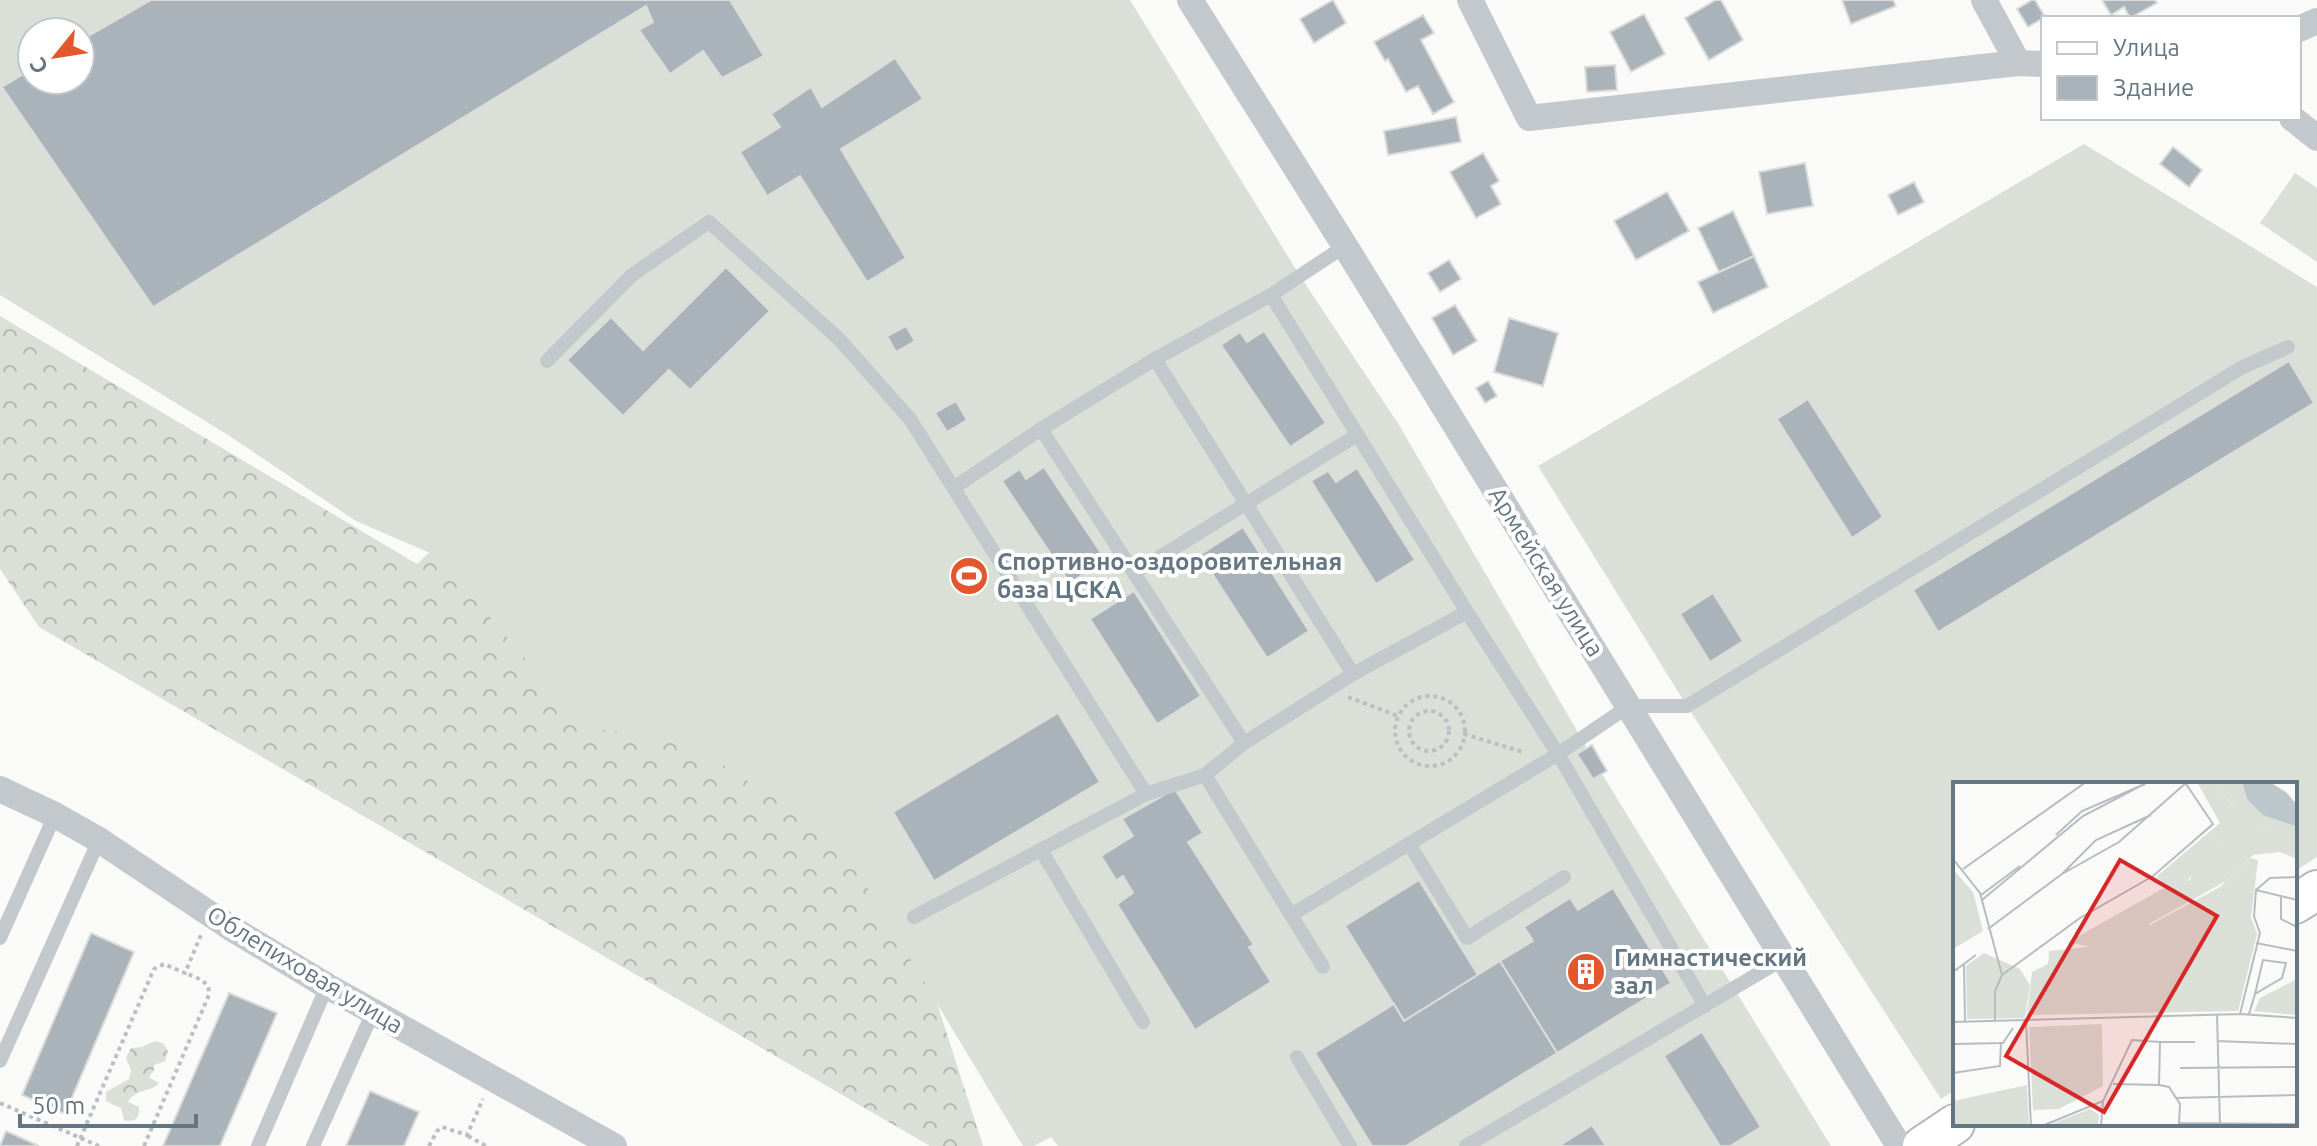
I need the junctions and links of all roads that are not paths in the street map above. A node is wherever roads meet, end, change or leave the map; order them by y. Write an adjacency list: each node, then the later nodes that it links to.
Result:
1 (1190, 0): 7 (street, Армейская улица)
2 (1470, 0): 4 (street)
3 (1984, 0): 4 (street)
4 (2030, 64)
5 (2294, 120): 6 (street)
6 (2317, 138)
7 (1345, 246): 8 (lane); 19 (street, Армейская улица)
8 (1271, 295): 10 (lane); 13 (lane)
9 (2288, 347): 19 (lane)
10 (1155, 359): 12 (lane); 15 (lane)
11 (547, 361): 14 (lane)
12 (1041, 429): 14 (lane); 16 (lane)
13 (1357, 435): 15 (lane); 17 (lane)
14 (955, 487): 24 (lane)
15 (1246, 504): 16 (lane); 18 (lane)
16 (1134, 573): 20 (lane)
17 (1467, 612): 18 (lane); 21 (lane)
18 (1353, 674): 20 (lane)
19 (1629, 706): 21 (lane); 35 (street, Армейская улица)
20 (1244, 743): 22 (lane)
21 (1553, 757): 27 (lane); 38 (lane)
22 (1205, 775): 24 (lane); 32 (lane)
23 (0, 789): 25 (street, Облепиховая улица)
24 (1146, 794): 28 (lane)
25 (55, 815): 26 (street, Облепиховая улица); 34 (lane)
26 (99, 840): 37 (street, Облепиховая улица); 42 (lane)
27 (1409, 844): 29 (lane); 32 (lane)
28 (1041, 850): 33 (lane); 40 (lane)
29 (1564, 877)
30 (2317, 890): 31 (street)
31 (2297, 903)
32 (1291, 915): 36 (lane)
33 (914, 917)
34 (0, 938)
35 (1785, 958): 38 (lane); 49 (street, Армейская улица)
36 (1323, 967)
37 (327, 986): 39 (street, Облепиховая улица); 44 (lane)
38 (1705, 1006): 48 (lane)
39 (373, 1012): 45 (lane); 46 (street, Облепиховая улица)
40 (1143, 1022)
41 (1297, 1057): 47 (lane)
42 (0, 1061)
43 (1953, 1125): 50 (street)
44 (258, 1146)
45 (313, 1146)
46 (613, 1146)
47 (1350, 1146)
48 (1466, 1146)
49 (1899, 1146)
50 (1922, 1146)

